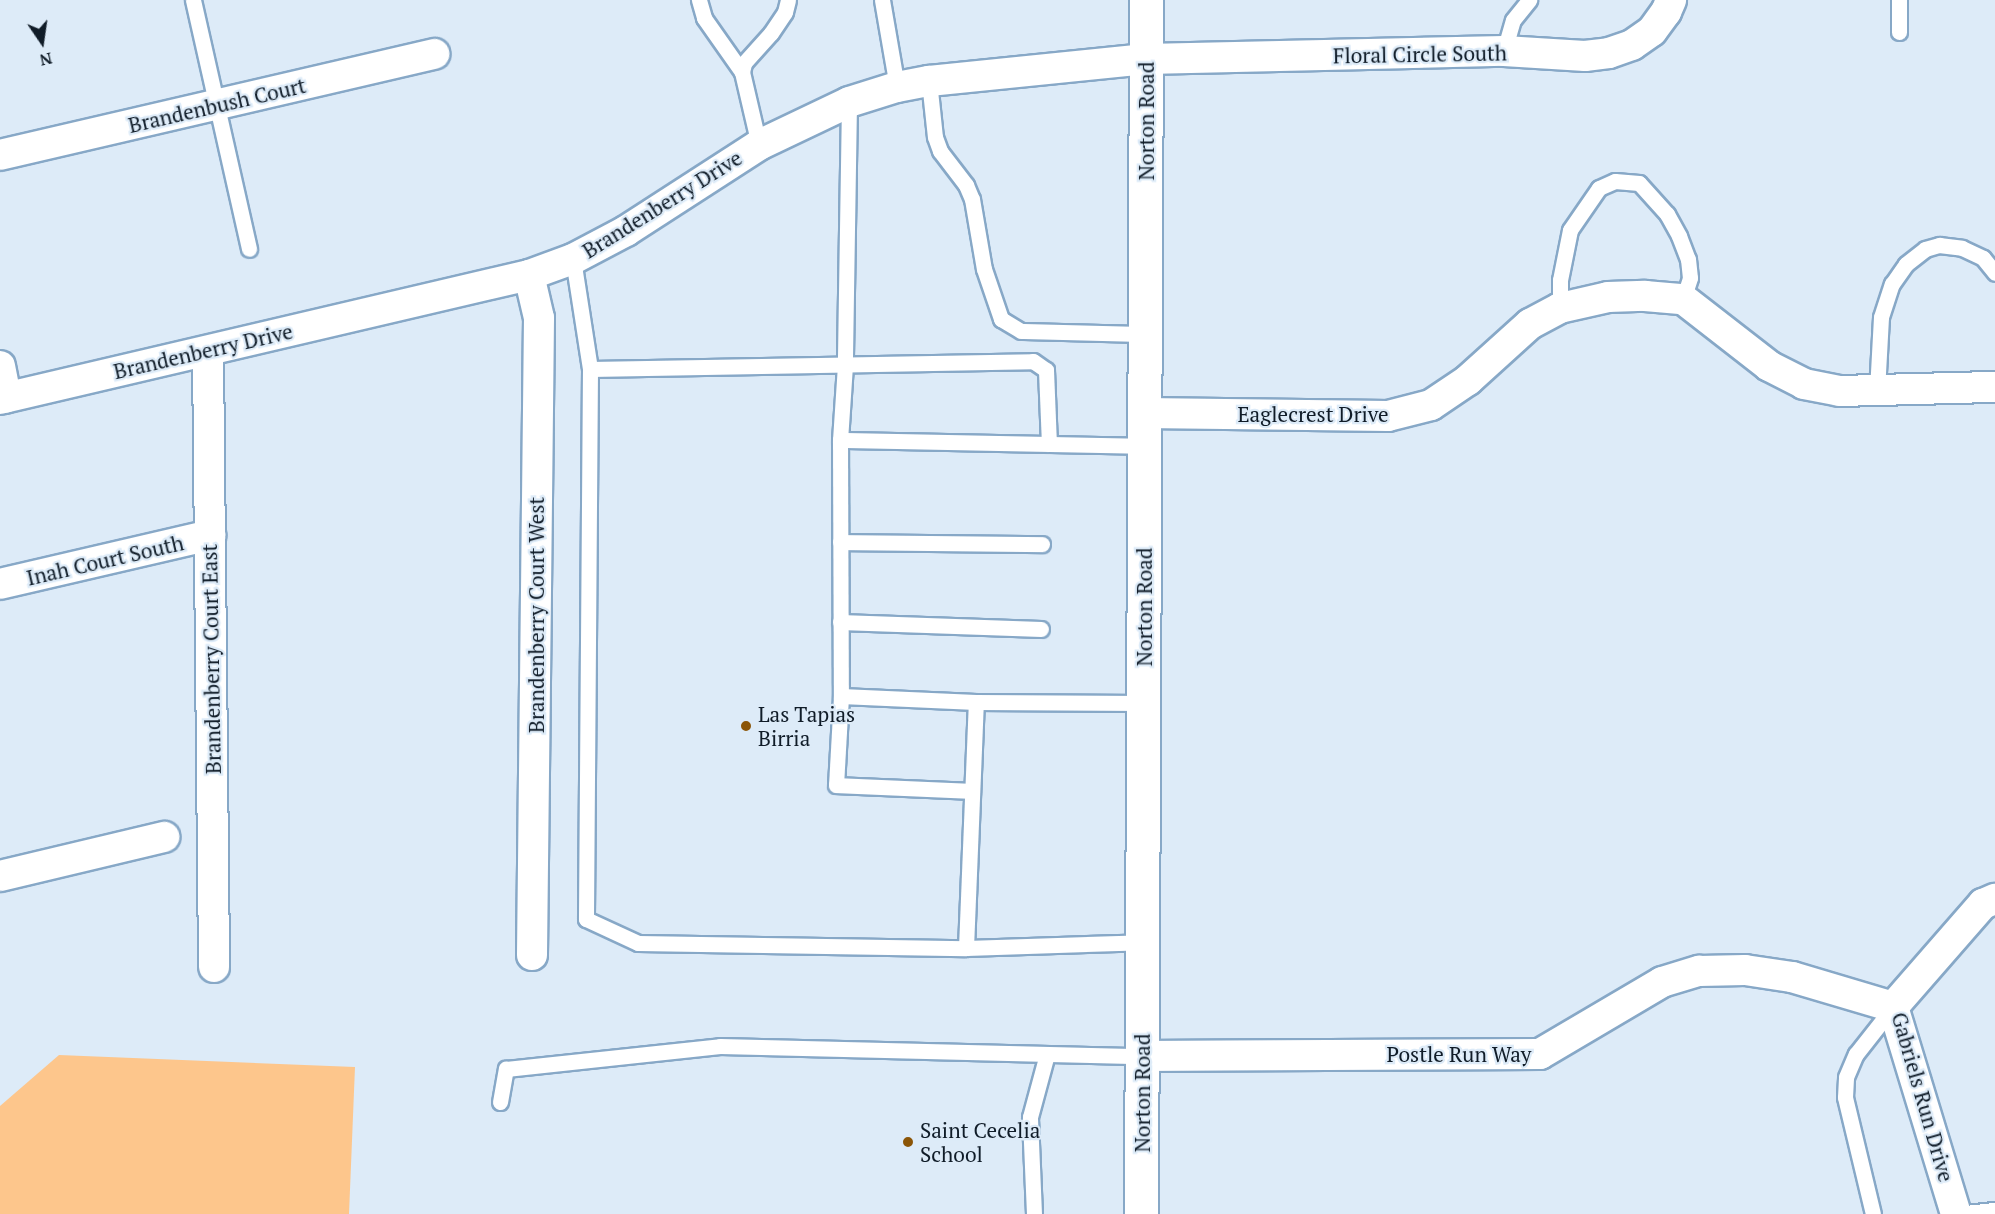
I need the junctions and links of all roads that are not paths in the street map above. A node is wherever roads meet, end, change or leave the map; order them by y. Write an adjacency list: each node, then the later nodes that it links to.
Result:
1 (193, 0): 17 (lane)
2 (699, 0): 13 (lane)
3 (788, 0): 13 (lane)
4 (882, 0): 15 (lane)
5 (1146, 0): 12 (main road, Norton Road)
6 (1529, 0): 10 (lane)
7 (1671, 0): 10 (street, Floral Circle South)
8 (1899, 0): 9 (lane)
9 (1899, 32)
10 (1504, 51): 12 (street, Floral Circle South)
11 (434, 54): 17 (street, Brandenbush Court)
12 (1146, 59): 14 (street, Brandenberry Drive); 26 (main road, Norton Road)
13 (741, 72): 18 (lane)
14 (929, 81): 15 (street, Brandenberry Drive); 26 (lane)
15 (897, 87): 16 (street, Brandenberry Drive)
16 (849, 102): 18 (street, Brandenberry Drive); 28 (lane)
17 (217, 105): 19 (street, Brandenbush Court); 20 (lane)
18 (759, 145): 21 (street, Brandenberry Drive)
19 (0, 155)
20 (249, 249)
21 (573, 259): 23 (street, Brandenberry Drive); 30 (lane)
22 (1995, 273): 32 (lane)
23 (529, 275): 27 (street, Brandenberry Drive); 53 (street, Brandenberry Court West)
24 (1683, 299): 25 (street, Eaglecrest Drive); 25 (lane); 32 (street)
25 (1560, 308): 34 (street, Eaglecrest Drive)
26 (1144, 334): 34 (main road, Norton Road)
27 (208, 351): 33 (street, Brandenberry Drive); 38 (street, Brandenberry Court East)
28 (845, 365): 30 (lane); 35 (lane); 36 (lane)
29 (0, 366): 33 (street)
30 (590, 369): 52 (lane)
31 (1995, 387): 32 (street)
32 (1877, 391)
33 (3, 398)
34 (1144, 413): 37 (main road, Norton Road)
35 (840, 440): 36 (lane); 39 (lane)
36 (1049, 444): 37 (lane)
37 (1144, 446): 46 (main road, Norton Road)
38 (210, 536): 41 (street, Inah Court South); 54 (street, Brandenberry Court East)
39 (840, 542): 40 (lane); 42 (lane)
40 (1042, 544)
41 (0, 584)
42 (840, 622): 43 (lane); 44 (lane)
43 (1041, 629)
44 (841, 696): 45 (lane); 47 (lane)
45 (976, 702): 46 (lane); 47 (lane)
46 (1144, 703): 51 (main road, Norton Road)
47 (972, 791): 52 (lane)
48 (164, 837): 49 (street)
49 (0, 876)
50 (1989, 901): 55 (street, Gabriels Run Drive)
51 (1143, 942): 52 (lane); 57 (main road, Norton Road)
52 (966, 948)
53 (532, 955)
54 (214, 967)
55 (1893, 1007): 57 (street, Postle Run Way); 62 (lane); 63 (street, Gabriels Run Drive)
56 (1047, 1054): 57 (lane); 58 (lane); 60 (lane)
57 (1142, 1056): 61 (main road, Norton Road)
58 (500, 1102)
59 (1995, 1210): 63 (lane)
60 (1034, 1214)
61 (1141, 1214)
62 (1873, 1214)
63 (1956, 1214)

